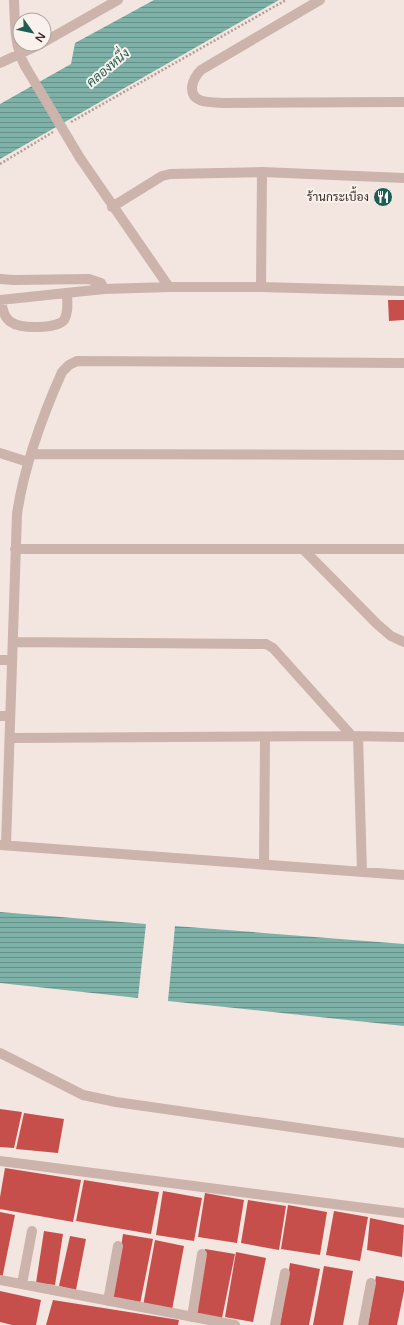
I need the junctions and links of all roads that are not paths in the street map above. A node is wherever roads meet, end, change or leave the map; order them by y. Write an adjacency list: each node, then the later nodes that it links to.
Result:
1 (14, 0): 6 (street)
2 (118, 0): 4 (street)
3 (320, 0): 8 (street)
4 (52, 37)
5 (25, 52): 6 (street)
6 (19, 55): 7 (street); 11 (street, bridge)
7 (0, 63)
8 (404, 102)
9 (262, 172): 10 (street); 11 (street); 14 (street)
10 (404, 178)
11 (112, 207): 13 (street)
12 (0, 279): 15 (street)
13 (169, 287): 14 (street); 15 (street)
14 (261, 287): 16 (street)
15 (104, 289): 17 (street)
16 (404, 291)
17 (67, 293): 18 (street); 18 (street)
18 (0, 300)
19 (404, 363): 22 (street)
20 (0, 453): 22 (street)
21 (404, 455): 22 (street)
22 (30, 458): 23 (street)
23 (15, 549): 24 (street); 26 (street)
24 (303, 549): 25 (street); 27 (street)
25 (404, 549)
26 (13, 642): 29 (street); 31 (street)
27 (404, 642)
28 (0, 660): 29 (street)
29 (11, 660): 30 (street)
30 (5, 716): 34 (street)
31 (355, 736): 32 (street); 33 (street); 38 (street)
32 (265, 737): 34 (street); 37 (street)
33 (404, 737)
34 (11, 738): 35 (street)
35 (4, 807): 36 (street)
36 (3, 845): 37 (street)
37 (264, 865): 38 (street)
38 (362, 872): 39 (street)
39 (404, 875)
40 (0, 1053): 41 (street)
41 (404, 1143)
42 (0, 1162): 43 (street)
43 (404, 1213)
44 (32, 1231): 50 (street)
45 (118, 1246): 51 (street)
46 (202, 1254): 52 (street)
47 (285, 1273): 54 (street)
48 (0, 1280): 50 (street)
49 (371, 1283): 55 (street)
50 (22, 1284): 51 (street)
51 (108, 1301): 52 (street)
52 (192, 1317): 53 (street)
53 (235, 1325)
54 (275, 1325)
55 (363, 1325)

